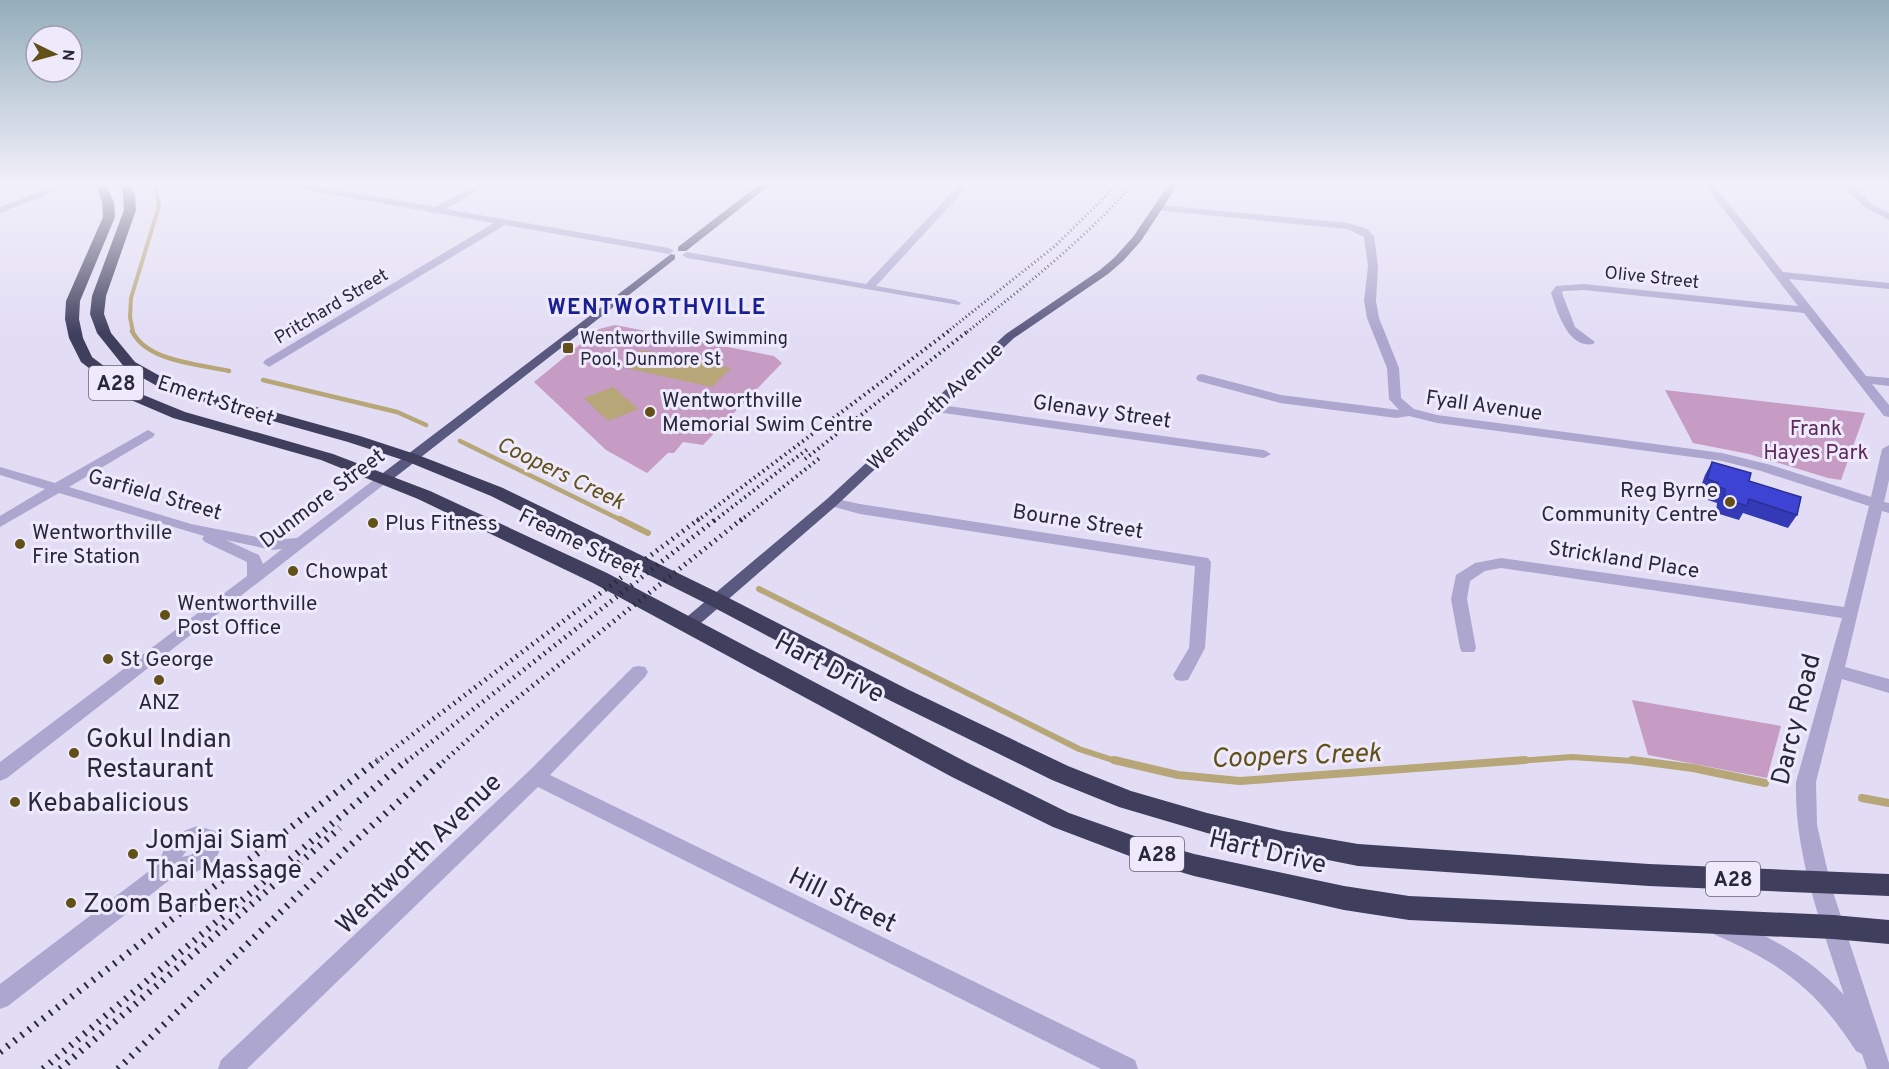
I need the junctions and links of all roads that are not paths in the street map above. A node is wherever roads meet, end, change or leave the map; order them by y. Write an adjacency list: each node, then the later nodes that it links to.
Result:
1 (102, 234): 30 (highway, Emert Street / A28)
2 (121, 234): 28 (highway, Emert Street / A28)
3 (483, 234): 18 (street, Pritchard Street)
4 (565, 234): 11 (street)
5 (706, 234): 10 (main road)
6 (918, 234): 14 (street)
7 (1140, 234): 22 (main road, Wentworth Avenue)
8 (1367, 234): 23 (street, Fyall Avenue)
9 (1747, 234): 12 (street)
10 (684, 252): 11 (main road); 14 (street)
11 (670, 254): 28 (main road, Dunmore Street)
12 (1780, 275): 13 (street); 16 (street)
13 (1889, 286)
14 (868, 288): 15 (street)
15 (955, 303)
16 (1808, 310): 17 (street, Olive Street); 20 (street)
17 (1590, 342)
18 (269, 363)
19 (1202, 378): 23 (street)
20 (1862, 378): 21 (street); 24 (street)
21 (1889, 382)
22 (934, 408): 27 (street, Glenavy Street); 32 (main road, Wentworth Avenue)
23 (1409, 412): 33 (street, Fyall Avenue)
24 (1889, 413)
25 (148, 434): 31 (street)
26 (1889, 448): 33 (street, Darcy Road)
27 (1264, 454)
28 (412, 458): 30 (main road, Dunmore Street); 38 (highway, Freame Street / A28)
29 (0, 471): 31 (street, Garfield Street)
30 (384, 479): 36 (street, Dunmore Street); 40 (highway, Freame Street / A28)
31 (56, 488): 34 (street); 35 (street, Garfield Street)
32 (832, 502): 38 (main road, Wentworth Avenue); 44 (street, Bourne Street)
33 (1882, 506): 39 (street, Darcy Road)
34 (0, 522)
35 (189, 528): 36 (street, Garfield Street); 37 (street)
36 (300, 543): 37 (street, Dunmore Street)
37 (254, 579): 46 (street, Dunmore Street)
38 (716, 600): 40 (main road, Wentworth Avenue); 49 (highway, Hart Drive / A28)
39 (1851, 614): 41 (street, Strickland Place); 42 (street, Darcy Road)
40 (688, 625): 51 (highway, Hart Drive / A28)
41 (1468, 648)
42 (1835, 670): 45 (street); 49 (street, Darcy Road)
43 (639, 672): 47 (street, Wentworth Avenue)
44 (1182, 675)
45 (1889, 686)
46 (0, 773)
47 (536, 777): 55 (street, Wentworth Avenue); 56 (street, Hill Street)
48 (173, 865): 54 (street)
49 (1817, 881): 50 (highway, Hart Drive / A28); 52 (street, Darcy Road)
50 (1889, 885)
51 (1705, 921): 52 (highway, Hart Drive / A28); 57 (street)
52 (1833, 927): 53 (highway, Hart Drive / A28); 57 (street, Darcy Road)
53 (1889, 932)
54 (0, 998)
55 (230, 1069)
56 (1126, 1069)
57 (1879, 1069)

